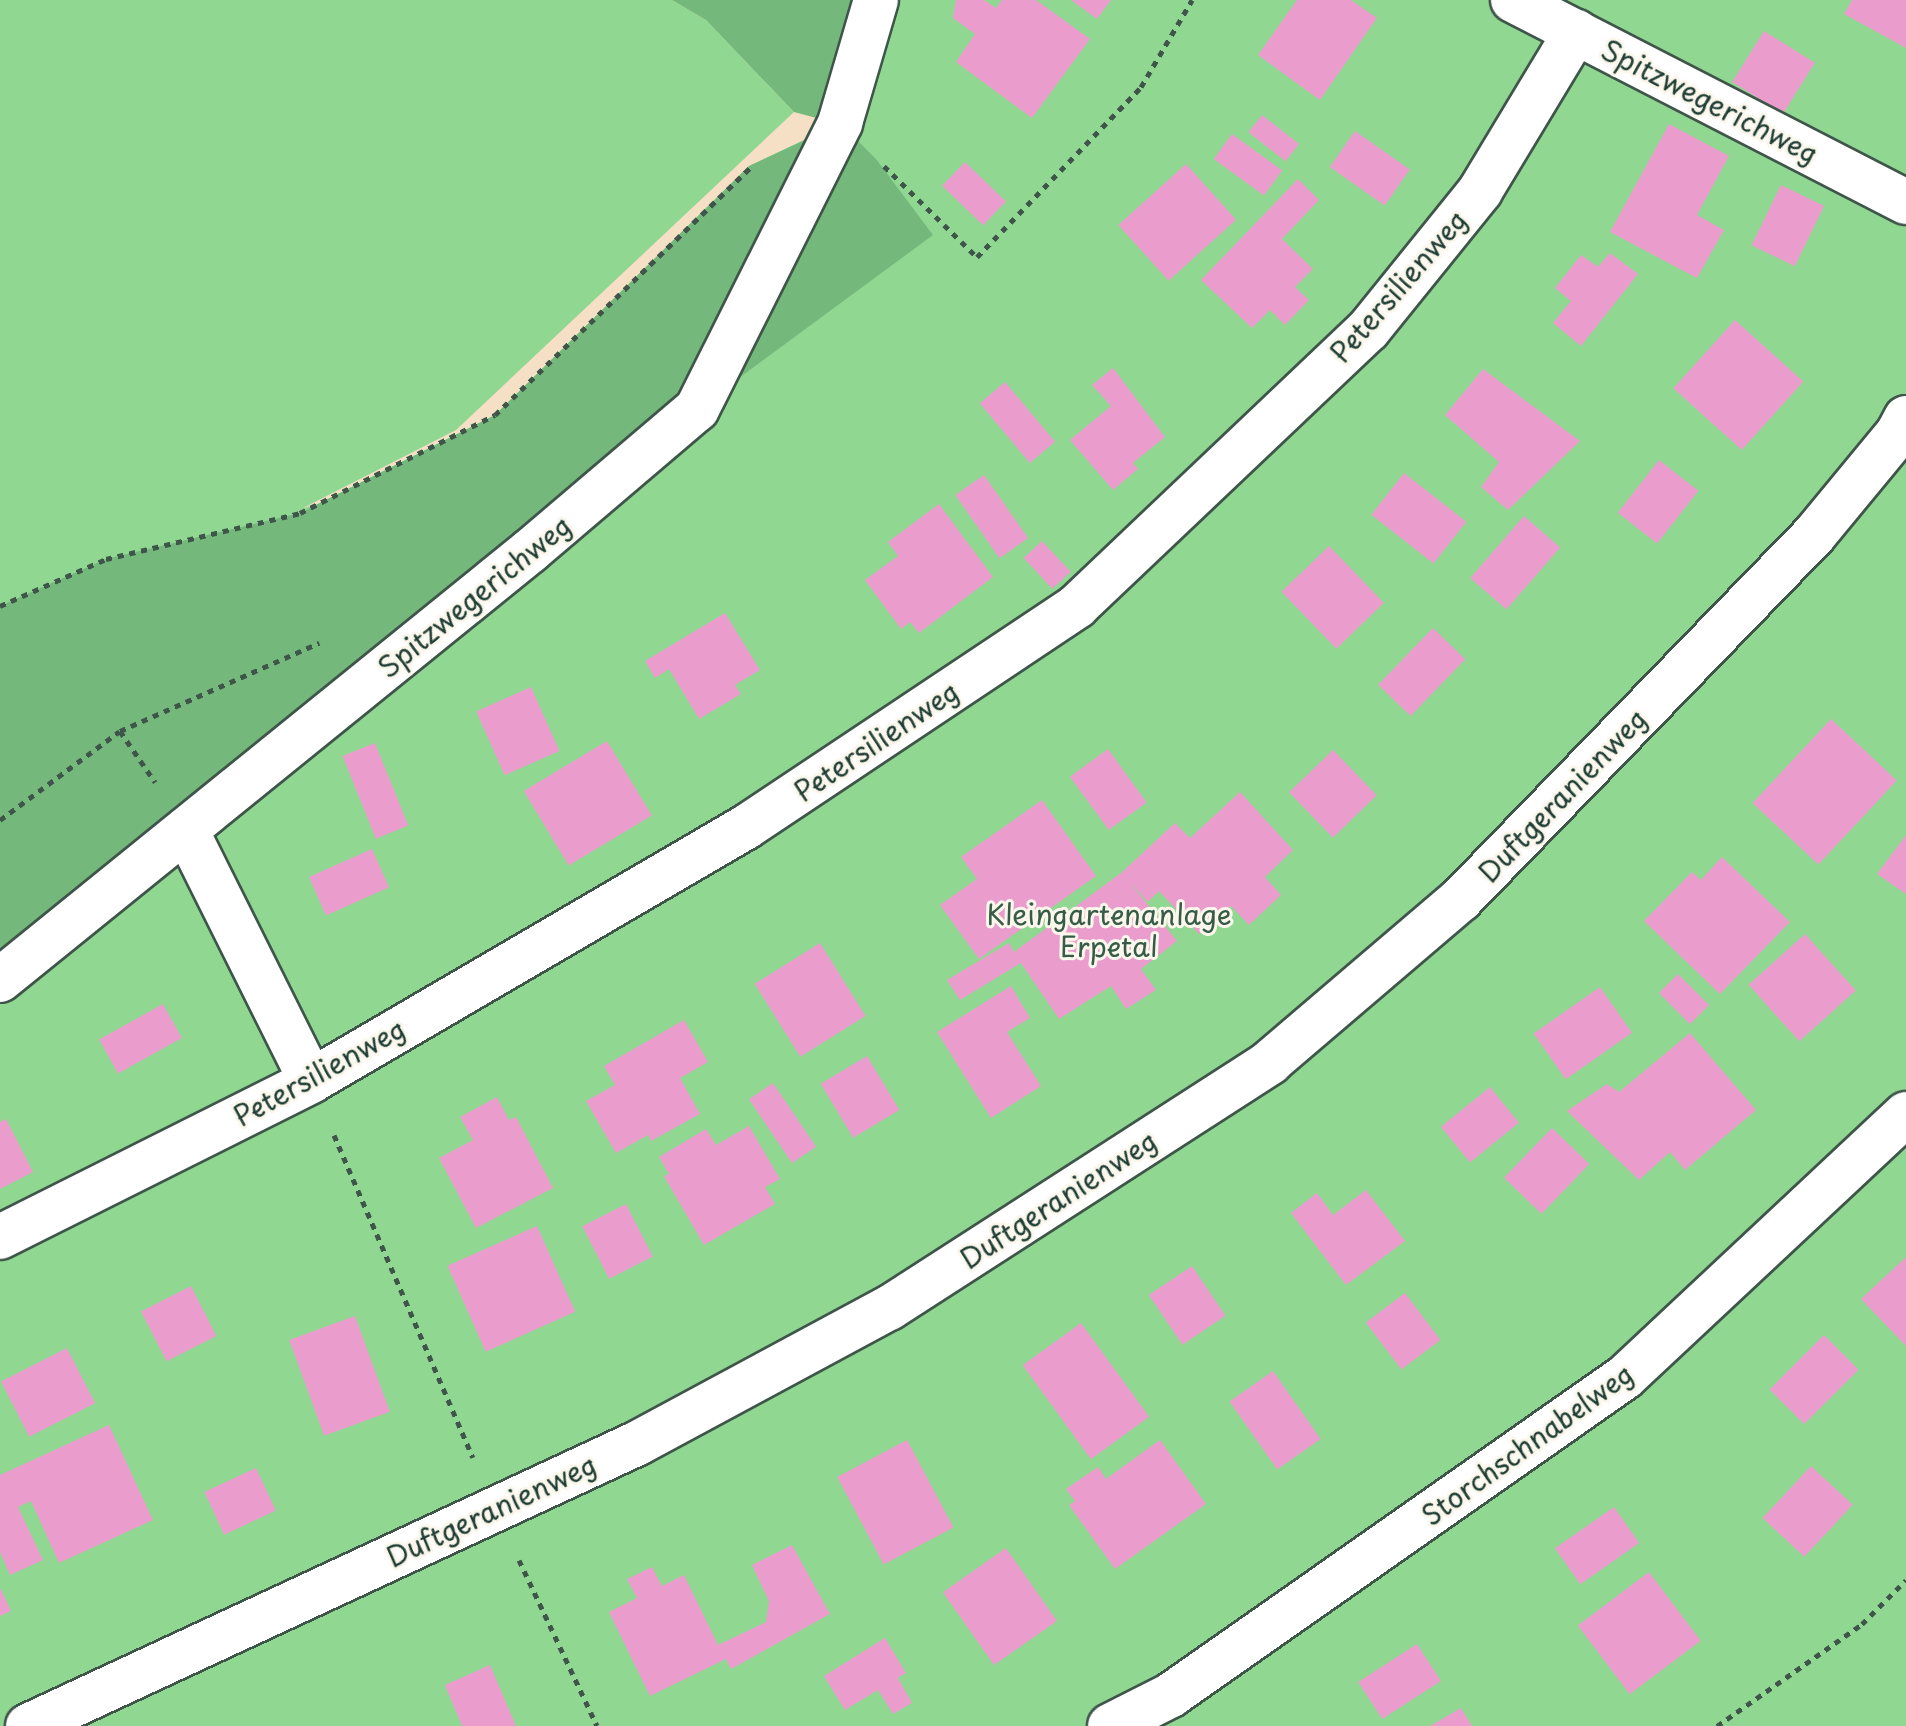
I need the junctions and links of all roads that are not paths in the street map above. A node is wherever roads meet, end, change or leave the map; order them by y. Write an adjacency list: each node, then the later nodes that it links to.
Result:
1 (876, 0): 6 (street, Spitzwegerichweg)
2 (1513, 0): 3 (street, Spitzwegerichweg)
3 (1576, 32): 4 (street, Spitzwegerichweg); 8 (street, Petersilienweg)
4 (1906, 202)
5 (1906, 418): 11 (street, Duftgeranienweg)
6 (186, 830): 7 (street, Spitzwegerichweg); 8 (street)
7 (0, 980)
8 (311, 1081): 10 (street, Petersilienweg)
9 (1906, 1114): 12 (street, Storchschnabelweg)
10 (0, 1237)
11 (28, 1726)
12 (1110, 1726)

